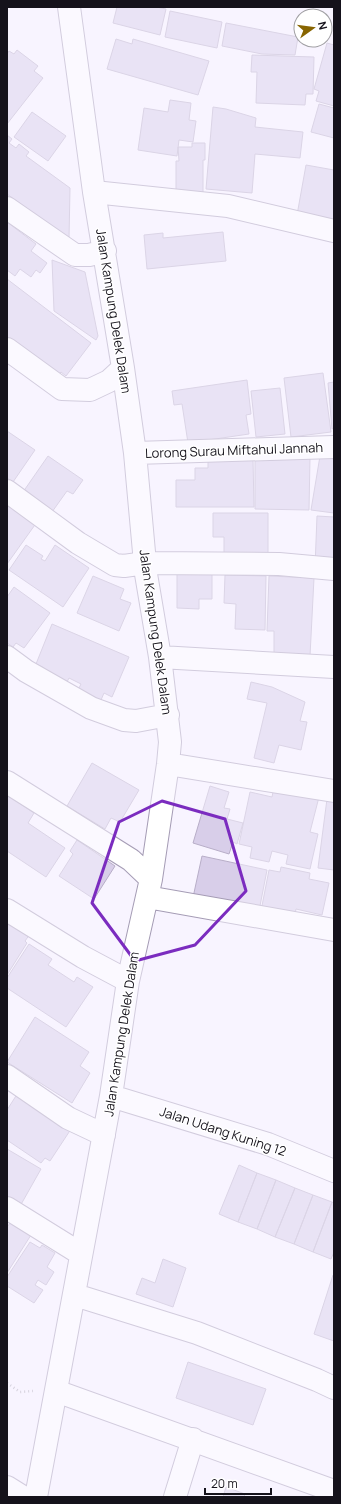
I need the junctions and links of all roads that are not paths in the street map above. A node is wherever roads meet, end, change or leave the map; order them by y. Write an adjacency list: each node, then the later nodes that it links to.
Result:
1 (69, 7): 2 (street, Jalan Kampung Delek Dalam)
2 (94, 192): 4 (street); 5 (street, Jalan Kampung Delek Dalam)
3 (7, 208): 5 (street)
4 (334, 231)
5 (105, 251): 7 (street, Jalan Kampung Delek Dalam)
6 (7, 350): 7 (street)
7 (123, 368): 9 (street, Jalan Kampung Delek Dalam)
8 (334, 447): 9 (street, Lorong Surau Miftahul Jannah)
9 (135, 453): 11 (street, Jalan Kampung Delek Dalam)
10 (7, 492): 11 (street)
11 (145, 563): 12 (street); 14 (street, Jalan Kampung Delek Dalam)
12 (334, 569)
13 (7, 657): 16 (street)
14 (160, 657): 15 (street); 16 (street, Jalan Kampung Delek Dalam)
15 (334, 667)
16 (168, 715): 17 (street, Jalan Kampung Delek Dalam)
17 (168, 764): 19 (street); 20 (street, Jalan Kampung Delek Dalam)
18 (7, 782): 20 (street)
19 (334, 791)
20 (149, 888): 22 (street); 23 (street, Jalan Kampung Delek Dalam)
21 (7, 910): 23 (street)
22 (334, 930)
23 (128, 981): 25 (street, Jalan Kampung Delek Dalam)
24 (7, 1076): 26 (street)
25 (111, 1096): 26 (street, Jalan Kampung Delek Dalam); 27 (street, Jalan Udang Kuning 12)
26 (104, 1135): 29 (street, Jalan Kampung Delek Dalam)
27 (334, 1171)
28 (7, 1208): 29 (street)
29 (80, 1254): 30 (street, Jalan Kampung Delek Dalam)
30 (75, 1295): 31 (street); 32 (street, Jalan Kampung Delek Dalam)
31 (334, 1388)
32 (56, 1391): 33 (street); 37 (street, Jalan Kampung Delek Dalam)
33 (193, 1439): 35 (street); 38 (street)
34 (7, 1488): 36 (street)
35 (334, 1491)
36 (24, 1497)
37 (36, 1497)
38 (175, 1497)

